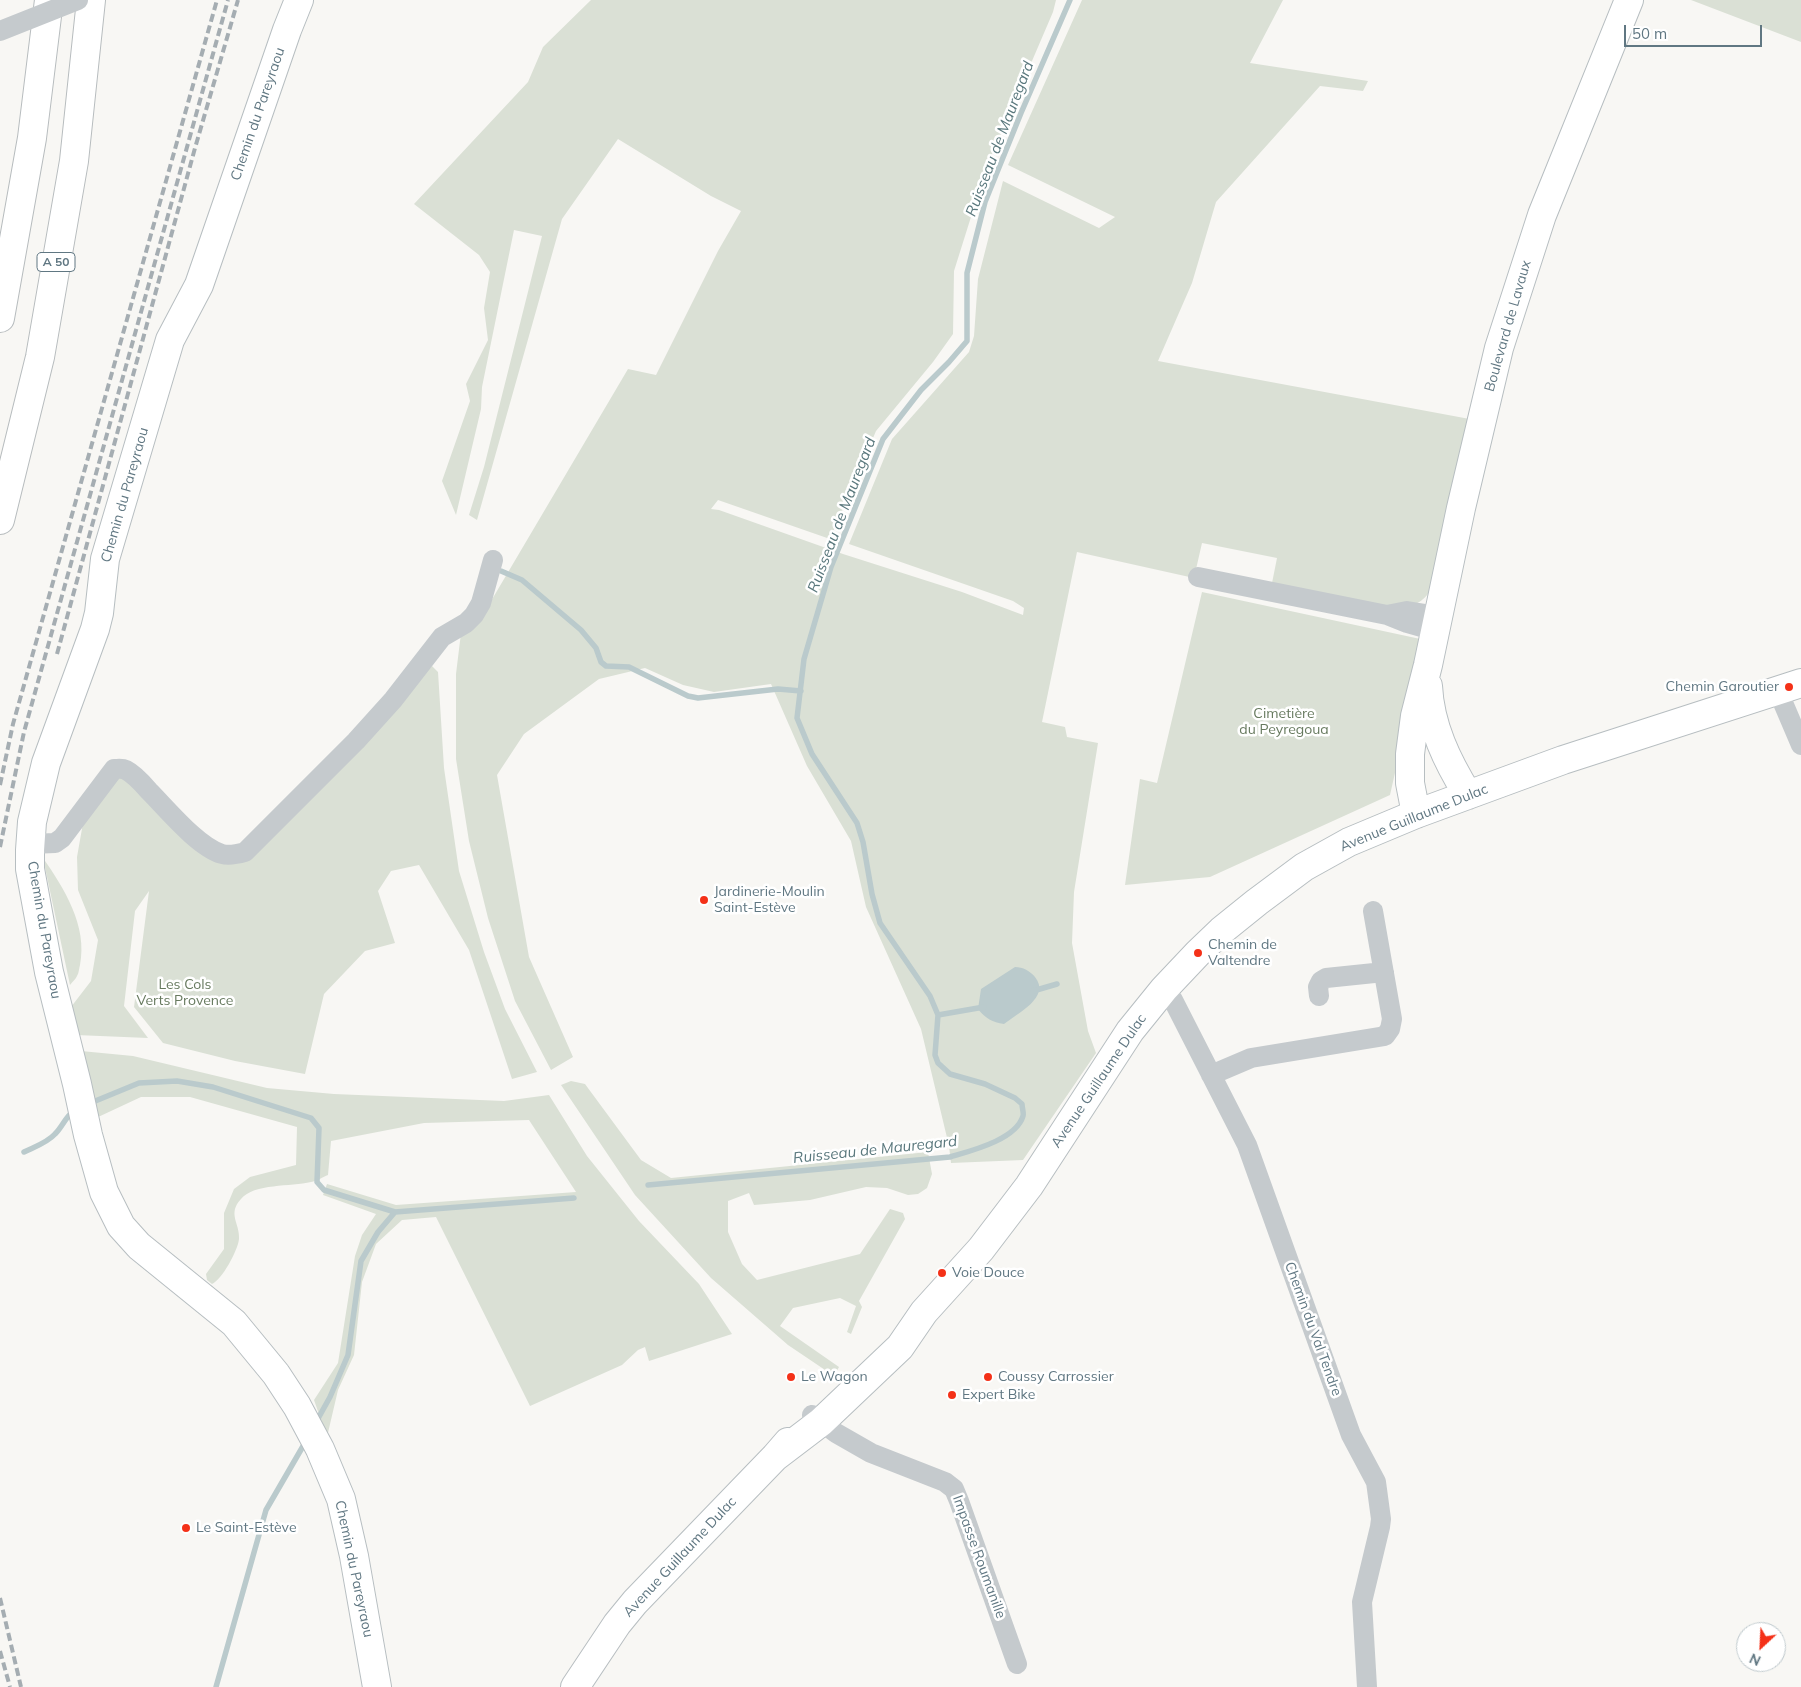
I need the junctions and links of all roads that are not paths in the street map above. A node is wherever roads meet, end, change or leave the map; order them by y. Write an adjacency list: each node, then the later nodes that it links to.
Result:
1 (49, 0): 7 (main road)
2 (78, 0): 6 (street, bridge)
3 (91, 0): 8 (main road, A 50)
4 (298, 0): 17 (main road, Chemin du Pareyraou)
5 (1629, 0): 11 (main road, Boulevard de Lavaux)
6 (0, 31)
7 (0, 318)
8 (0, 520)
9 (493, 560): 17 (street)
10 (1198, 577): 11 (street)
11 (1437, 623): 13 (main road, Boulevard de Lavaux)
12 (1789, 687): 14 (street); 15 (main road, Avenue Guillaume Dulac)
13 (1425, 736): 15 (main road); 16 (main road, Boulevard de Lavaux)
14 (1801, 745)
15 (1468, 794): 16 (main road, Avenue Guillaume Dulac)
16 (1416, 814): 20 (main road, Avenue Guillaume Dulac)
17 (31, 844): 25 (main road, Chemin du Pareyraou)
18 (1373, 912): 19 (street)
19 (1384, 972): 21 (street); 22 (street)
20 (1164, 989): 22 (street, Chemin du Val Tendre); 23 (main road, Avenue Guillaume Dulac)
21 (1319, 996)
22 (1211, 1075): 27 (street, Chemin du Val Tendre)
23 (817, 1418): 24 (street, Impasse Roumanille); 26 (main road, Avenue Guillaume Dulac)
24 (1017, 1664)
25 (377, 1687)
26 (575, 1687)
27 (1367, 1687)

